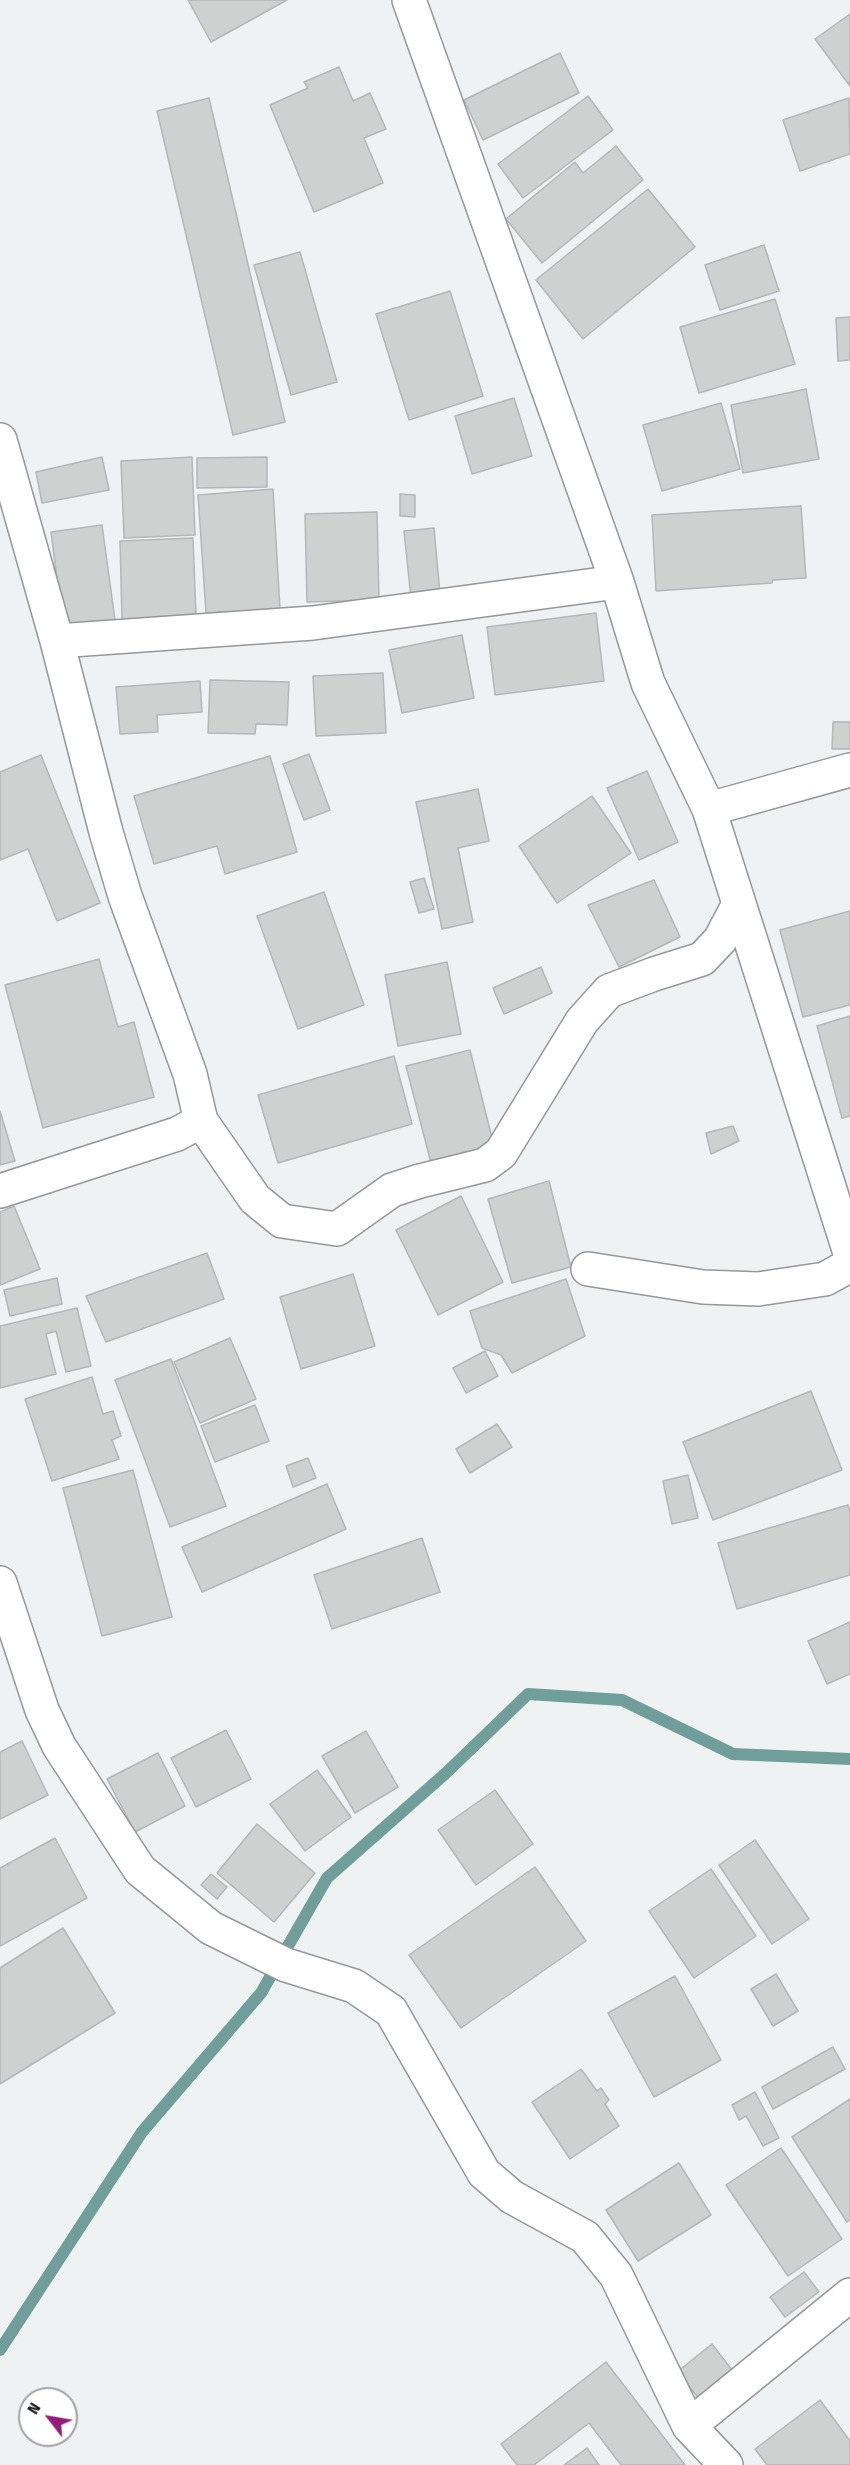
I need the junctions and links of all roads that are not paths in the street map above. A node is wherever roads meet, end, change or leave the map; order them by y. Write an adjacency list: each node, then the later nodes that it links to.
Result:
1 (409, 0): 3 (street)
2 (0, 440): 4 (street)
3 (617, 582): 4 (street); 6 (street)
4 (57, 641): 8 (street)
5 (850, 770): 6 (street)
6 (709, 809): 7 (street)
7 (739, 904): 8 (street); 10 (street)
8 (201, 1120): 9 (street)
9 (0, 1191)
10 (850, 1253)
11 (850, 1265): 12 (street)
12 (588, 1269)
13 (0, 1583): 15 (street)
14 (850, 2295): 15 (street)
15 (689, 2426): 16 (street)
16 (726, 2465)

